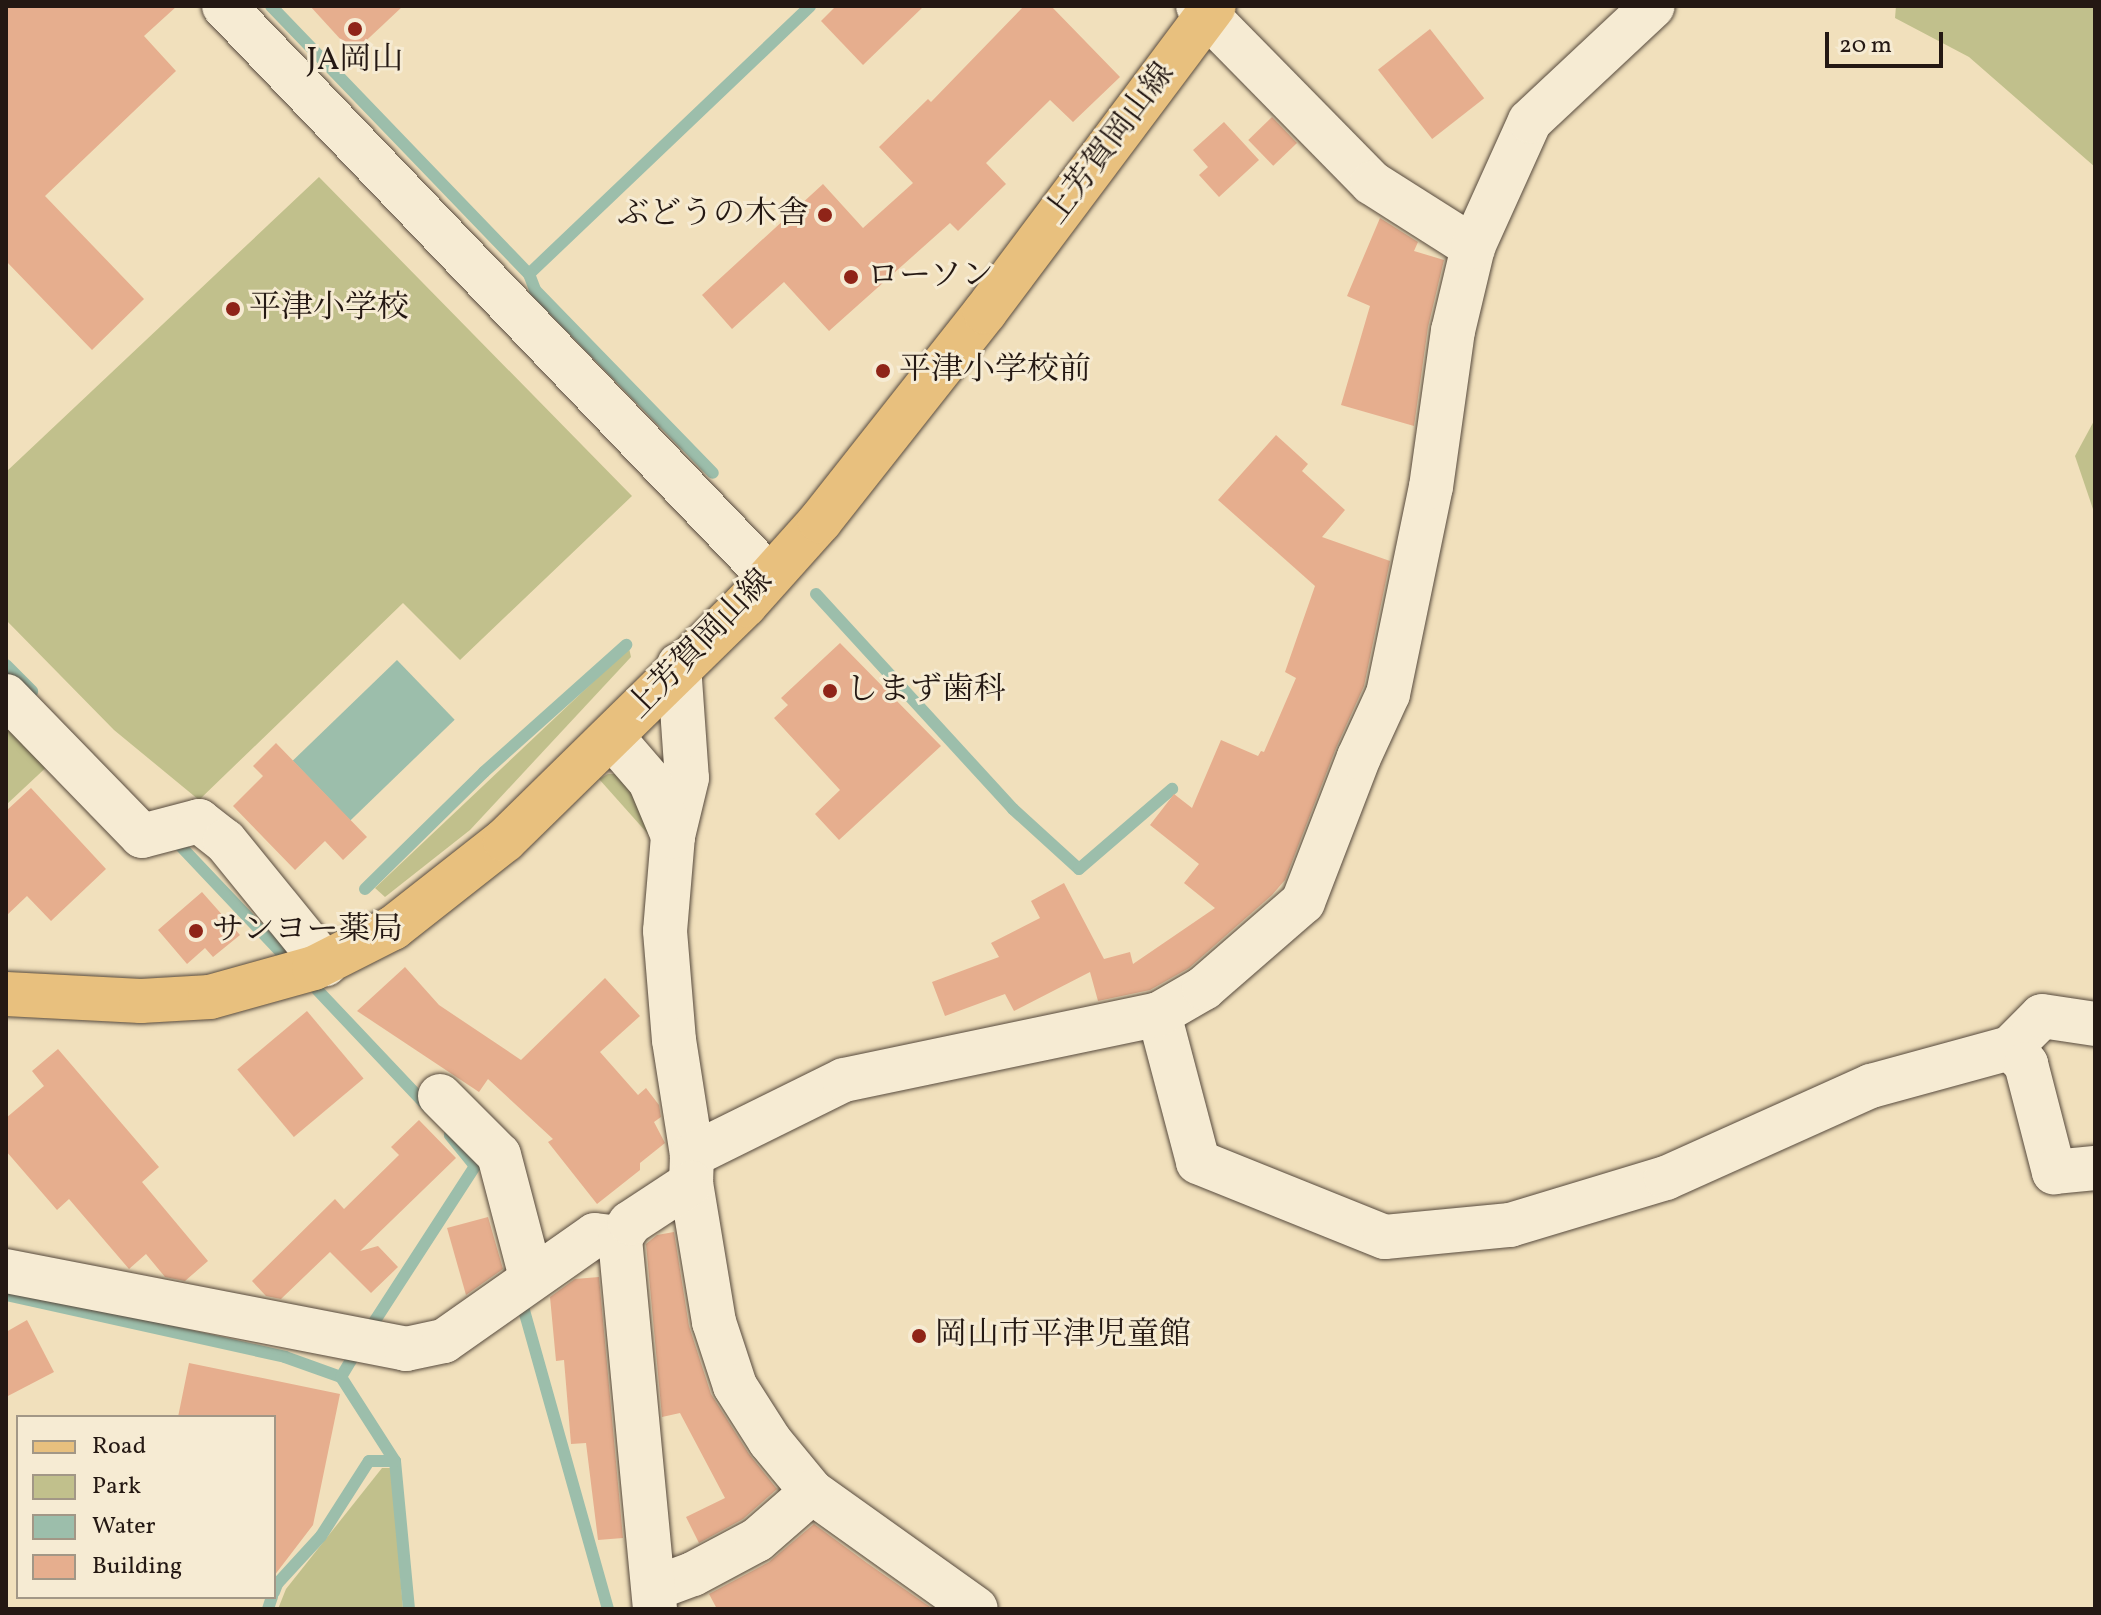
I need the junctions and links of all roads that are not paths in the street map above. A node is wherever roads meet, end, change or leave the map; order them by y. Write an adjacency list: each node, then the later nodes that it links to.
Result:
1 (224, 6): 5 (street)
2 (1653, 6): 4 (street)
3 (1206, 10): 4 (street); 5 (main road, 上芳賀岡山線)
4 (1473, 247): 12 (street)
5 (769, 576): 6 (main road, 上芳賀岡山線)
6 (679, 665): 8 (main road, 上芳賀岡山線); 9 (street)
7 (6, 696): 10 (street)
8 (612, 737): 9 (street); 10 (main road, 上芳賀岡山線)
9 (673, 836): 17 (street)
10 (319, 966): 11 (main road, 上芳賀岡山線)
11 (6, 994)
12 (1159, 1014): 14 (street); 17 (street)
13 (2095, 1024): 14 (street)
14 (2010, 1048): 16 (street)
15 (440, 1096): 20 (street)
16 (2095, 1168)
17 (691, 1169): 18 (street); 21 (street)
18 (620, 1238): 20 (street); 22 (street)
19 (6, 1271): 20 (street)
20 (522, 1284)
21 (812, 1492): 22 (street); 23 (street)
22 (655, 1598)
23 (976, 1609)

